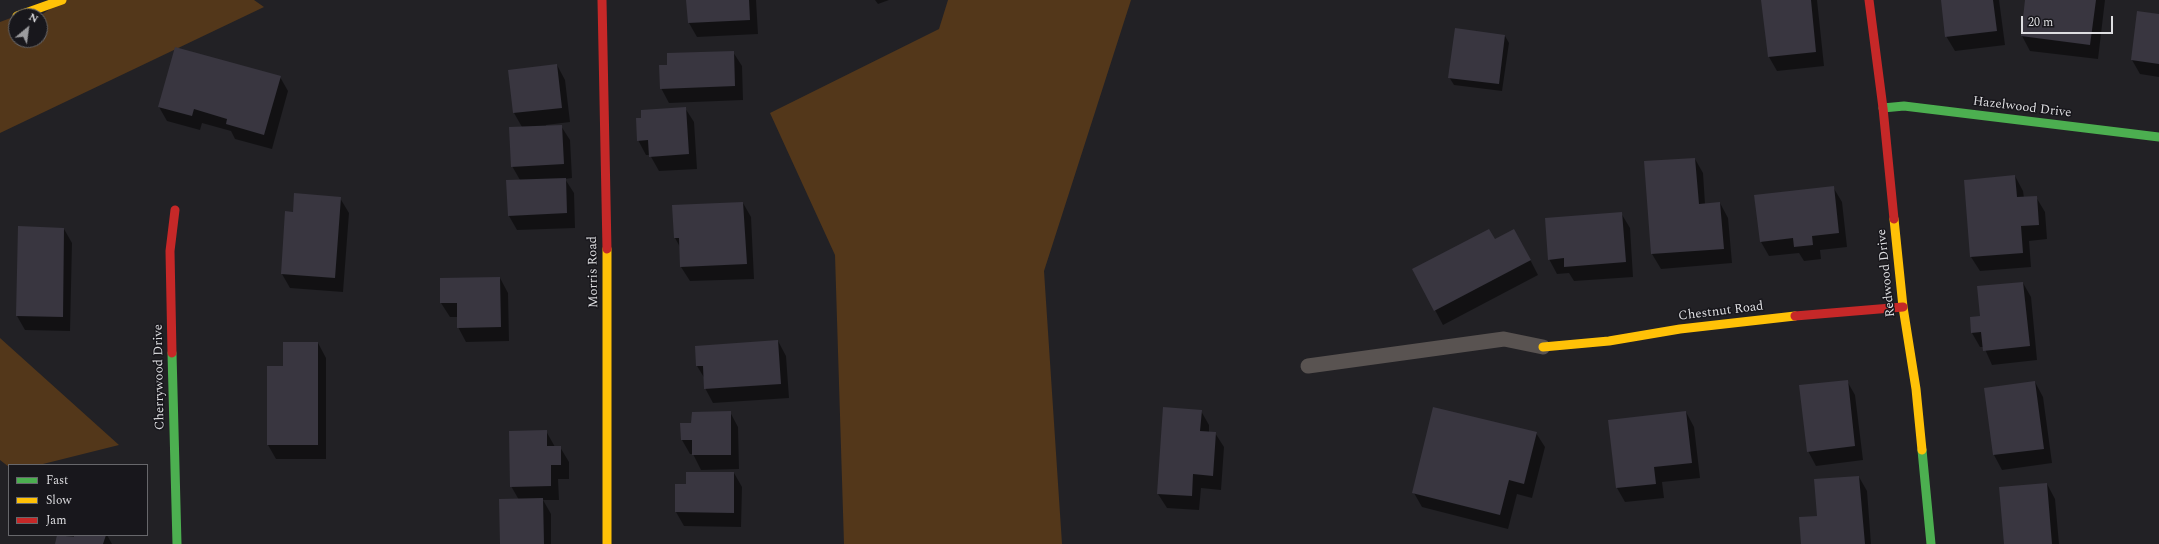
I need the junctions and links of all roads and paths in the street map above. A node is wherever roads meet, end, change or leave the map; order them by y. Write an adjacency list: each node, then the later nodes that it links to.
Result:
1 (62, 0): 4 (street)
2 (602, 0): 14 (street, Morris Road)
3 (1869, 0): 7 (street, Redwood Drive)
4 (39, 8)
5 (8, 19): 6 (street)
6 (5, 20)
7 (1883, 108): 8 (street, Hazelwood Drive); 10 (street, Redwood Drive)
8 (2159, 137)
9 (175, 210): 13 (street, Cherrywood Drive)
10 (1904, 307): 11 (street, Chestnut Road); 15 (street, Redwood Drive)
11 (1543, 346): 12 (lane)
12 (1308, 366)
13 (177, 544)
14 (607, 544)
15 (1932, 544)

